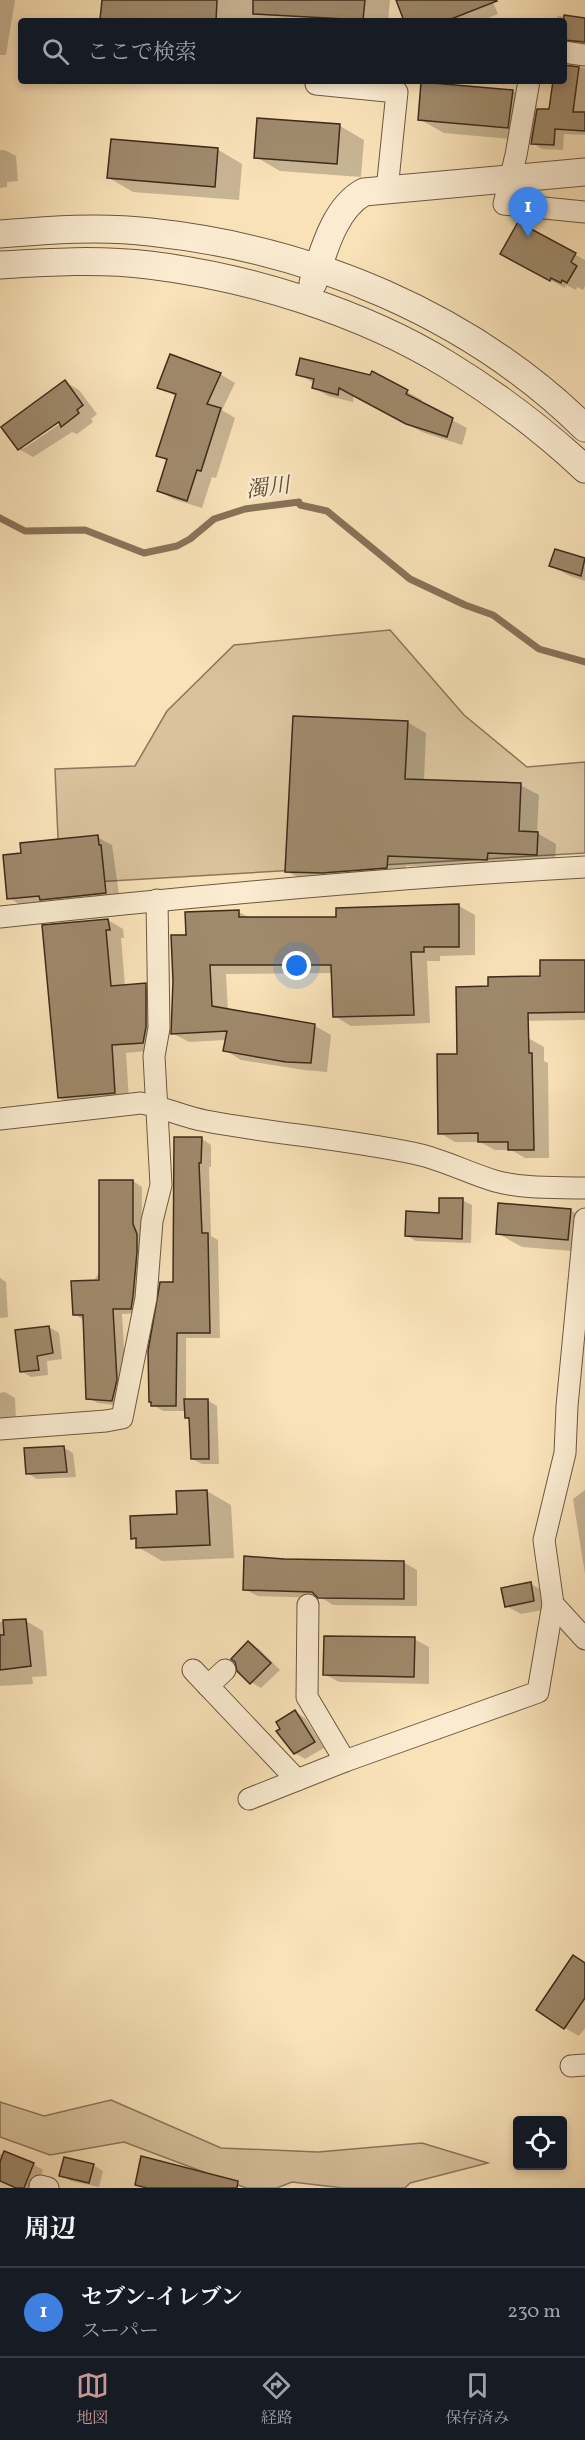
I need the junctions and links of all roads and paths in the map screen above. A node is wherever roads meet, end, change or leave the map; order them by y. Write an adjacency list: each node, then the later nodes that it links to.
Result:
1 (567, 52): 2 (street)
2 (585, 55)
3 (315, 84): 7 (street)
4 (528, 84): 6 (street)
5 (585, 172): 6 (street)
6 (510, 178): 7 (street); 8 (street)
7 (387, 190): 11 (street)
8 (585, 212)
9 (0, 234): 11 (street)
10 (0, 265): 12 (street)
11 (318, 267): 12 (street); 13 (street)
12 (307, 300): 14 (street)
13 (585, 428)
14 (585, 469)
15 (585, 867): 16 (street)
16 (157, 900): 17 (street); 18 (street)
17 (0, 917)
18 (158, 1106): 19 (street); 20 (street); 22 (street)
19 (0, 1119)
20 (585, 1188)
21 (585, 1219): 23 (street)
22 (0, 1429)
23 (553, 1604): 25 (street); 29 (street)
24 (308, 1605): 29 (street)
25 (585, 1639)
26 (193, 1670): 28 (street)
27 (225, 1670): 28 (street)
28 (208, 1686): 30 (street)
29 (345, 1761): 30 (street)
30 (297, 1780): 31 (street)
31 (249, 1799)
32 (40, 2188): 33 (street)
33 (48, 2188)

